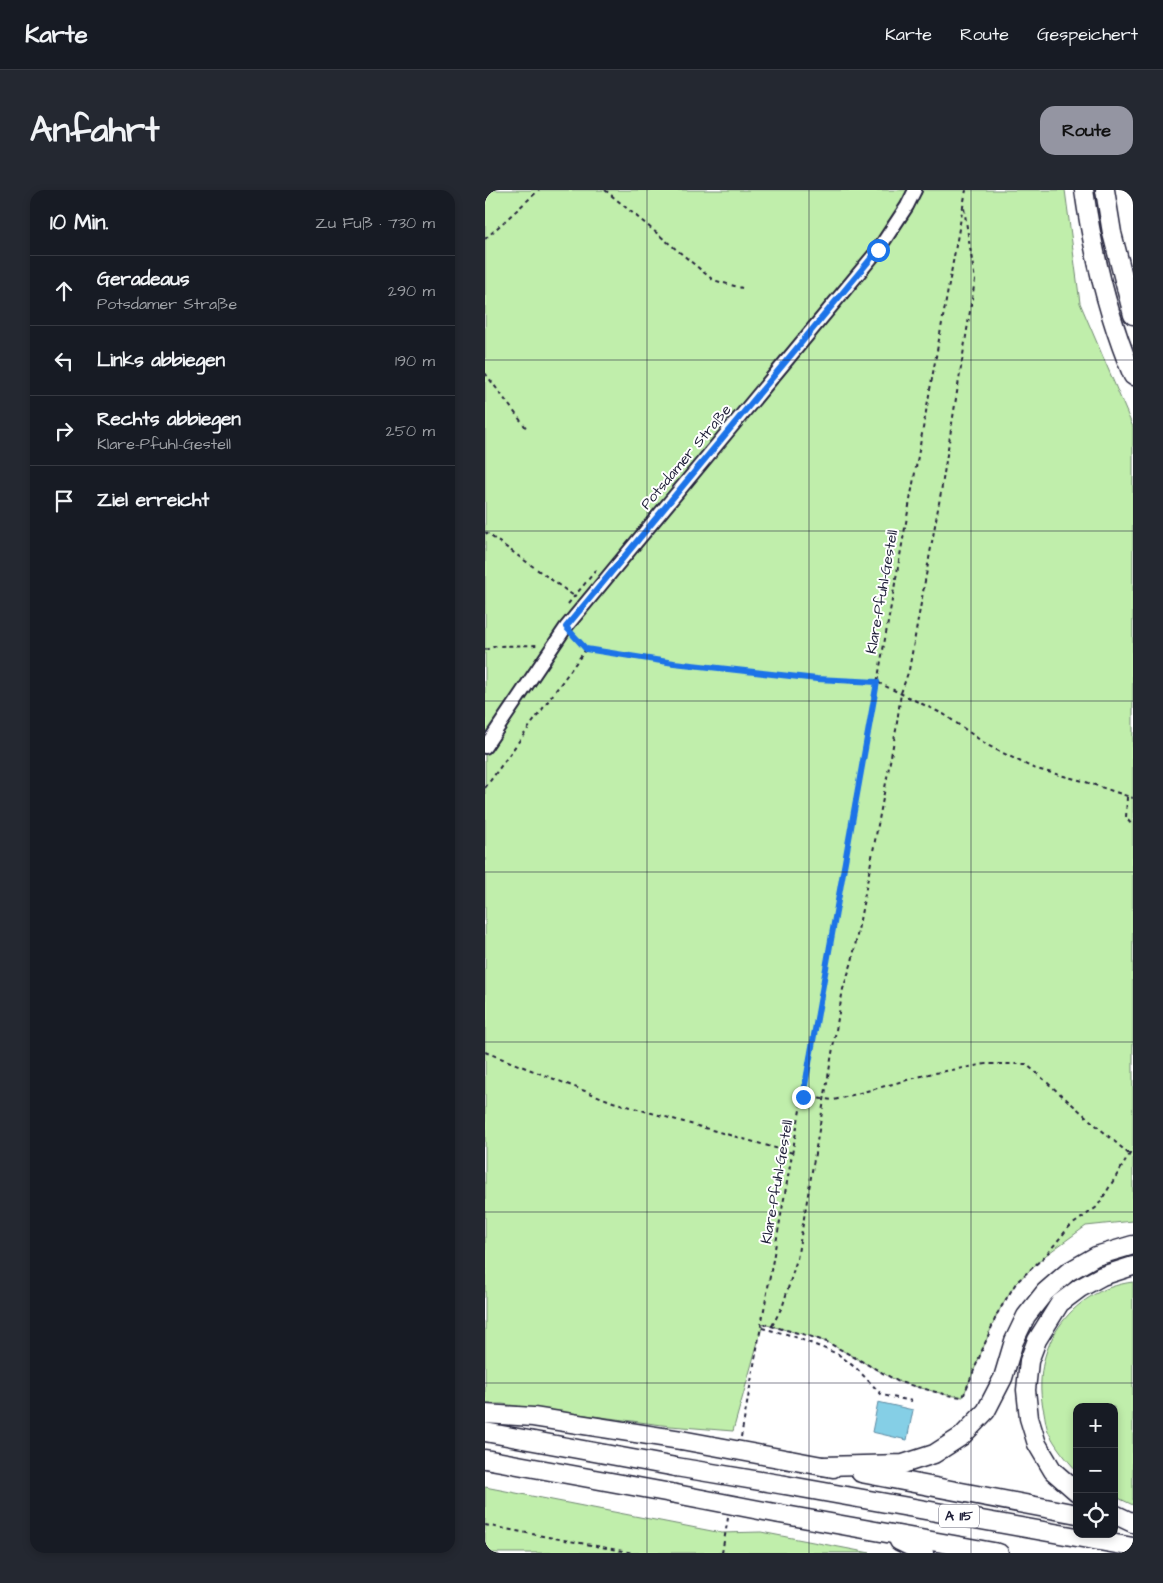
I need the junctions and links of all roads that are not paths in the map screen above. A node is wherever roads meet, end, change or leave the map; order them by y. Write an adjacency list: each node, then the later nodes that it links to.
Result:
1 (915, 190): 6 (street, Potsdamer Straße)
2 (1084, 190): 5 (highway)
3 (1105, 190): 4 (highway)
4 (1133, 315)
5 (1133, 376)
6 (485, 747)
7 (1133, 1245): 12 (highway)
8 (1133, 1266): 13 (highway)
9 (485, 1414): 12 (highway, bridge)
10 (485, 1432): 19 (highway, A 115, bridge)
11 (485, 1459): 18 (highway, A 115, bridge)
12 (823, 1466): 14 (highway)
13 (1073, 1488)
14 (1073, 1513)
15 (1118, 1516): 17 (highway)
16 (1118, 1522): 17 (highway)
17 (1133, 1524)
18 (881, 1532): 20 (highway); 21 (highway, A 115)
19 (1133, 1547)
20 (924, 1553)
21 (999, 1553)

